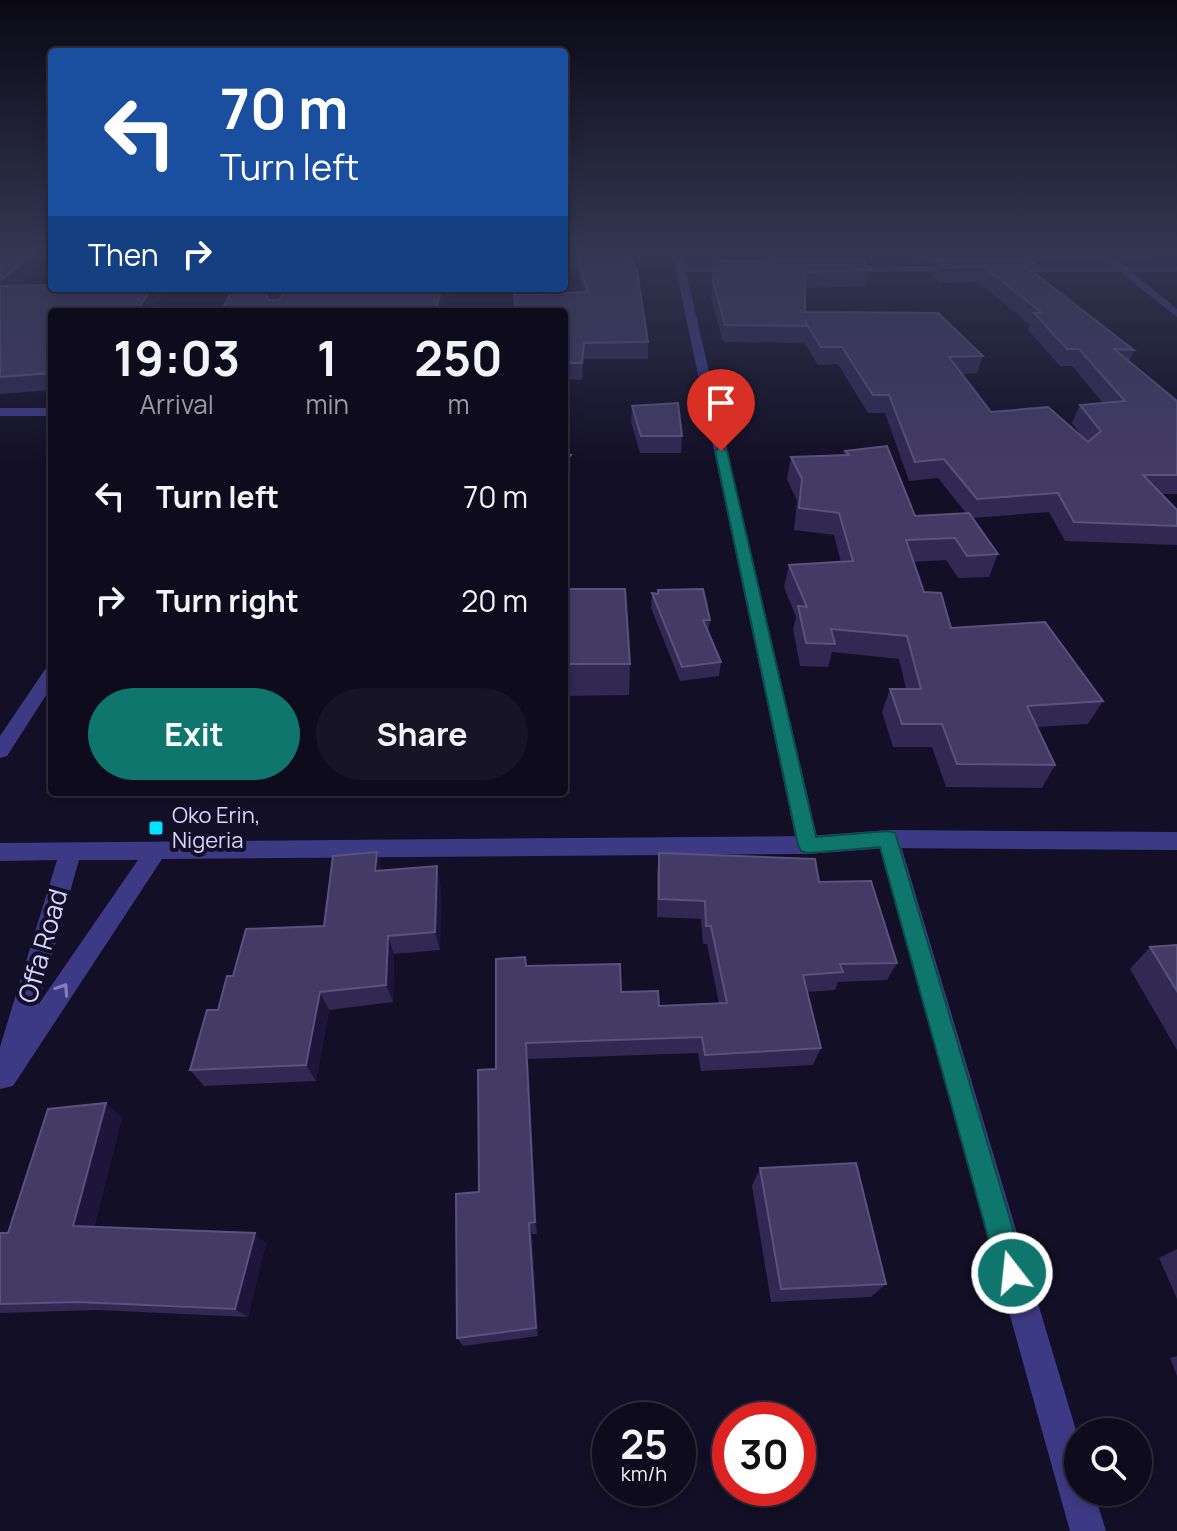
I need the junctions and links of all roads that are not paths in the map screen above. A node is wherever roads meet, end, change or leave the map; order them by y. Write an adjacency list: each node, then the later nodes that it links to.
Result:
1 (693, 322): 8 (street)
2 (0, 412): 3 (street)
3 (48, 412)
4 (48, 678): 5 (street)
5 (0, 751)
6 (888, 839): 7 (street); 8 (street); 13 (street)
7 (1177, 841)
8 (808, 845): 10 (street)
9 (71, 850): 10 (street); 11 (street); 12 (street, Offa Road)
10 (156, 851): 12 (street, one-way to 10)
11 (0, 852)
12 (2, 1082)
13 (1088, 1531)

